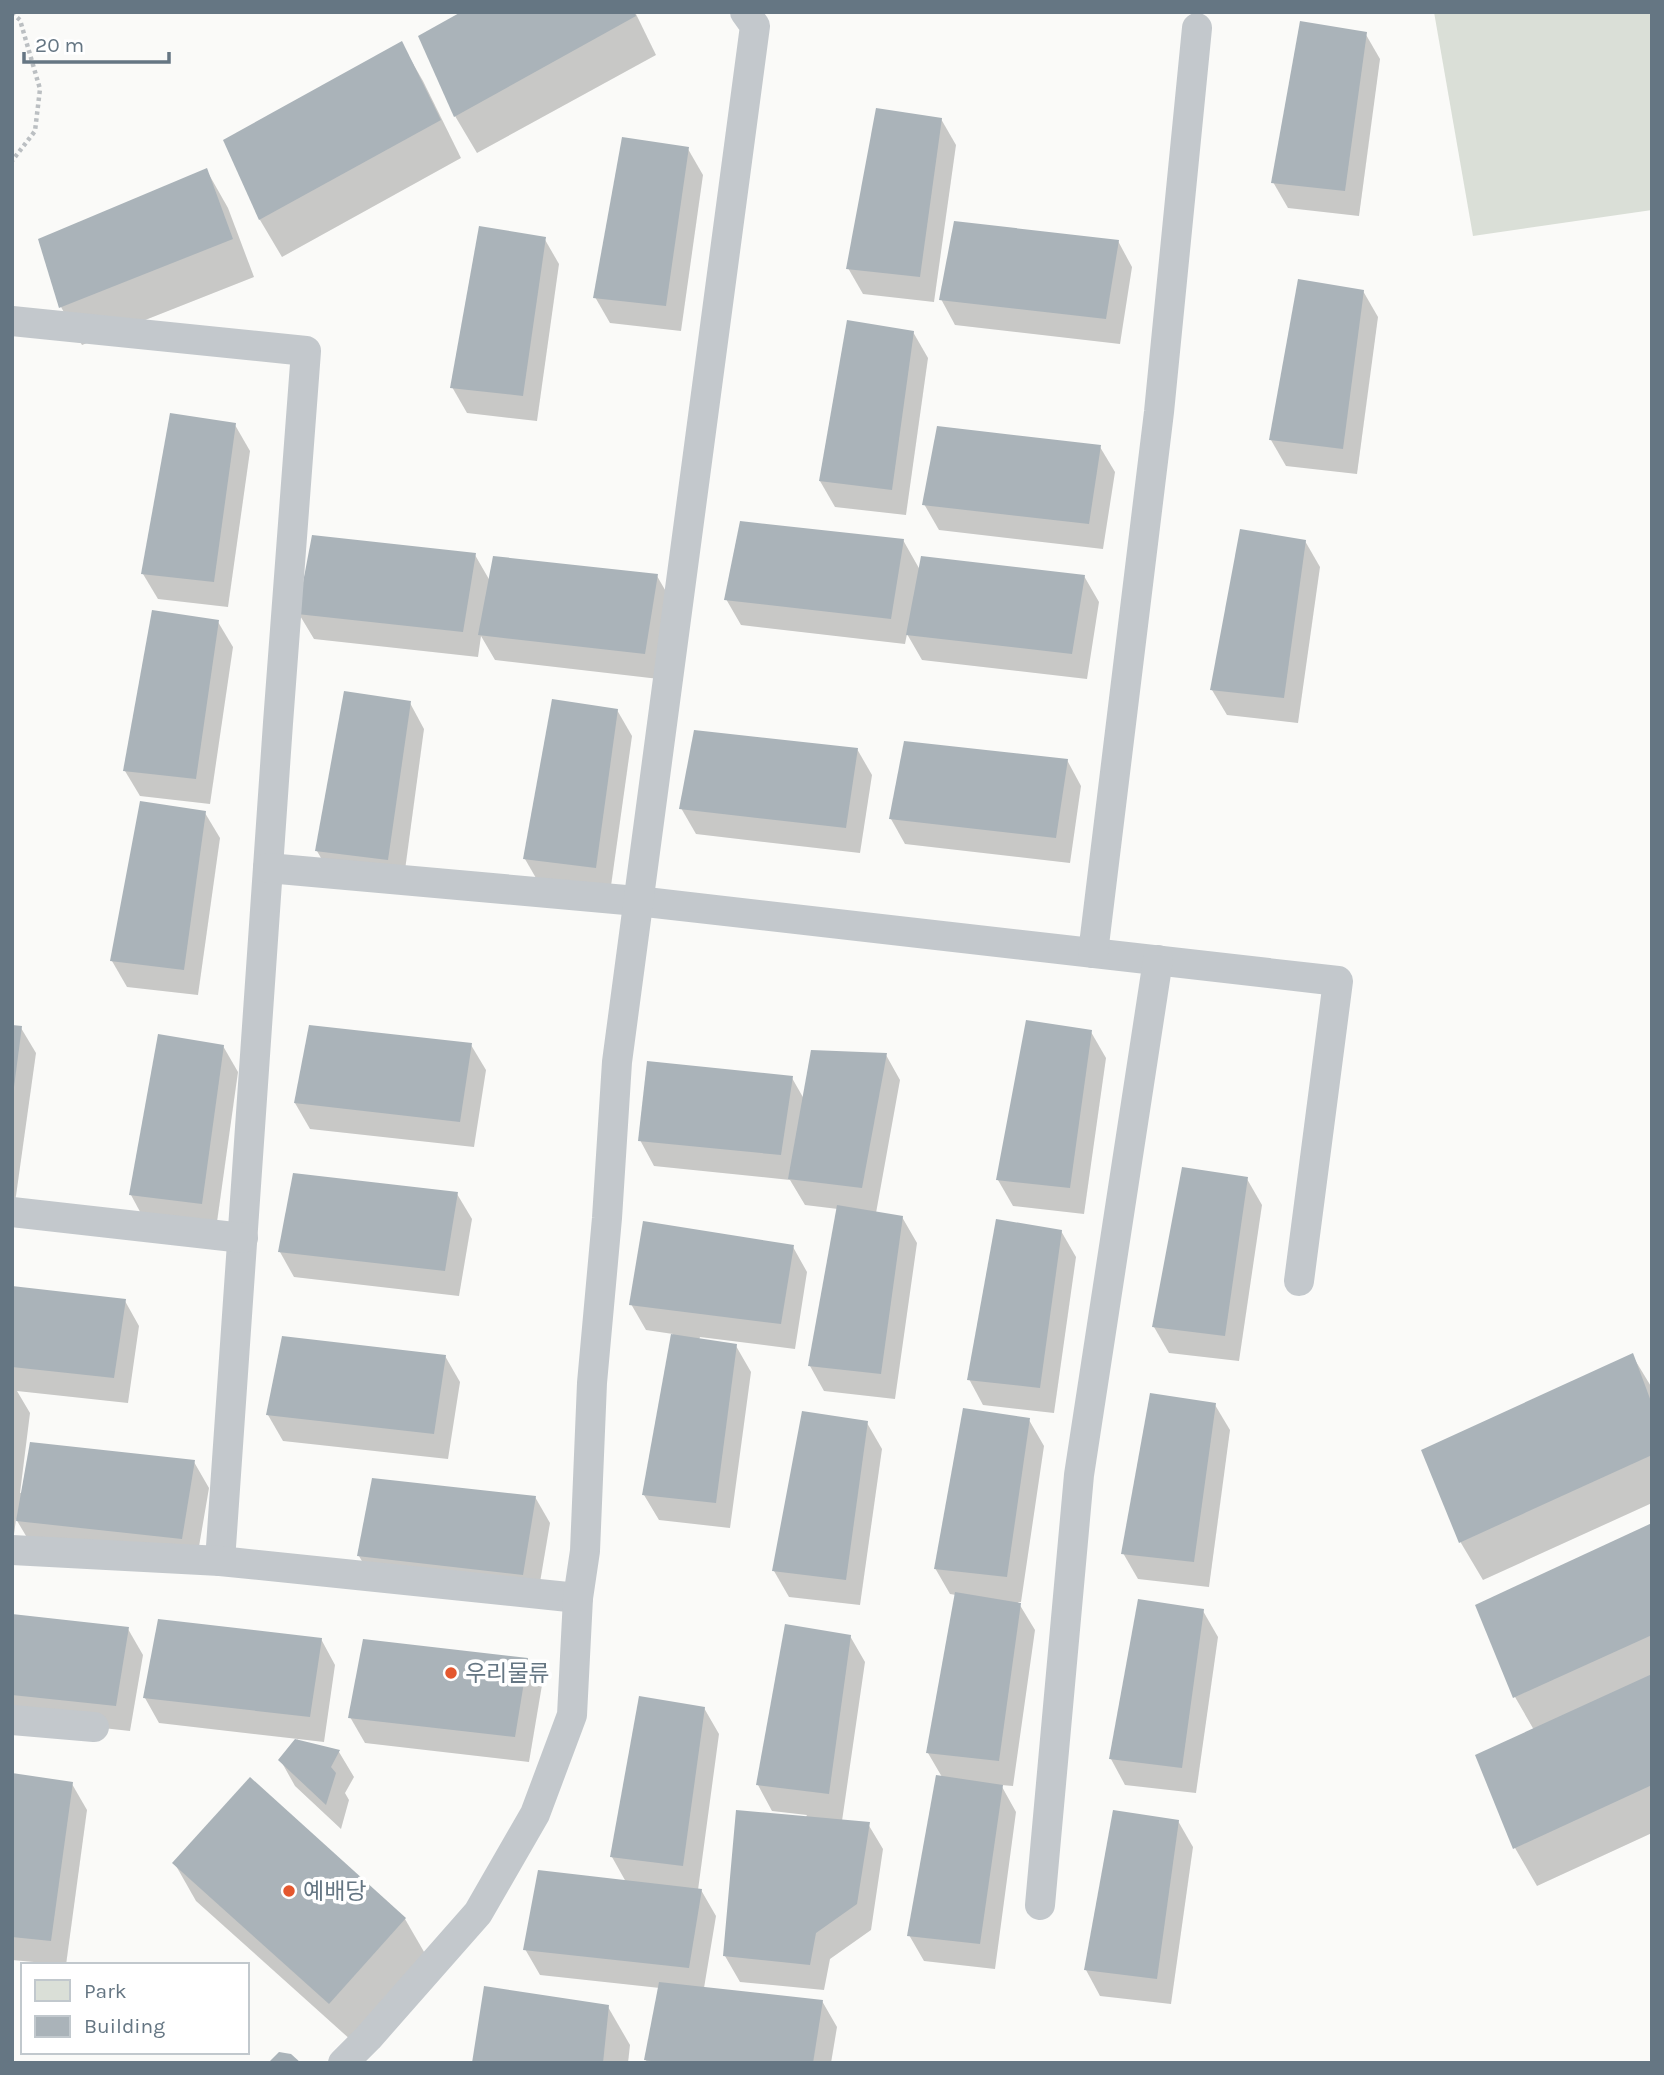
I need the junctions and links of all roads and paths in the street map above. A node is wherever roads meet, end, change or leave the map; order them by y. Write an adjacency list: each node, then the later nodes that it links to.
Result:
1 (745, 12): 7 (lane)
2 (12, 13): 4 (path)
3 (1198, 28): 8 (lane)
4 (12, 161)
5 (12, 321): 6 (lane)
6 (268, 867): 7 (lane); 11 (lane)
7 (636, 901): 8 (lane); 15 (lane)
8 (1093, 953): 9 (lane)
9 (1158, 960): 12 (lane); 18 (lane)
10 (12, 1212): 11 (lane)
11 (243, 1238): 14 (lane)
12 (1298, 1281)
13 (12, 1550): 14 (lane)
14 (220, 1561): 15 (lane)
15 (578, 1598): 19 (lane)
16 (12, 1720): 17 (lane)
17 (94, 1727)
18 (1040, 1905)
19 (343, 2063)

